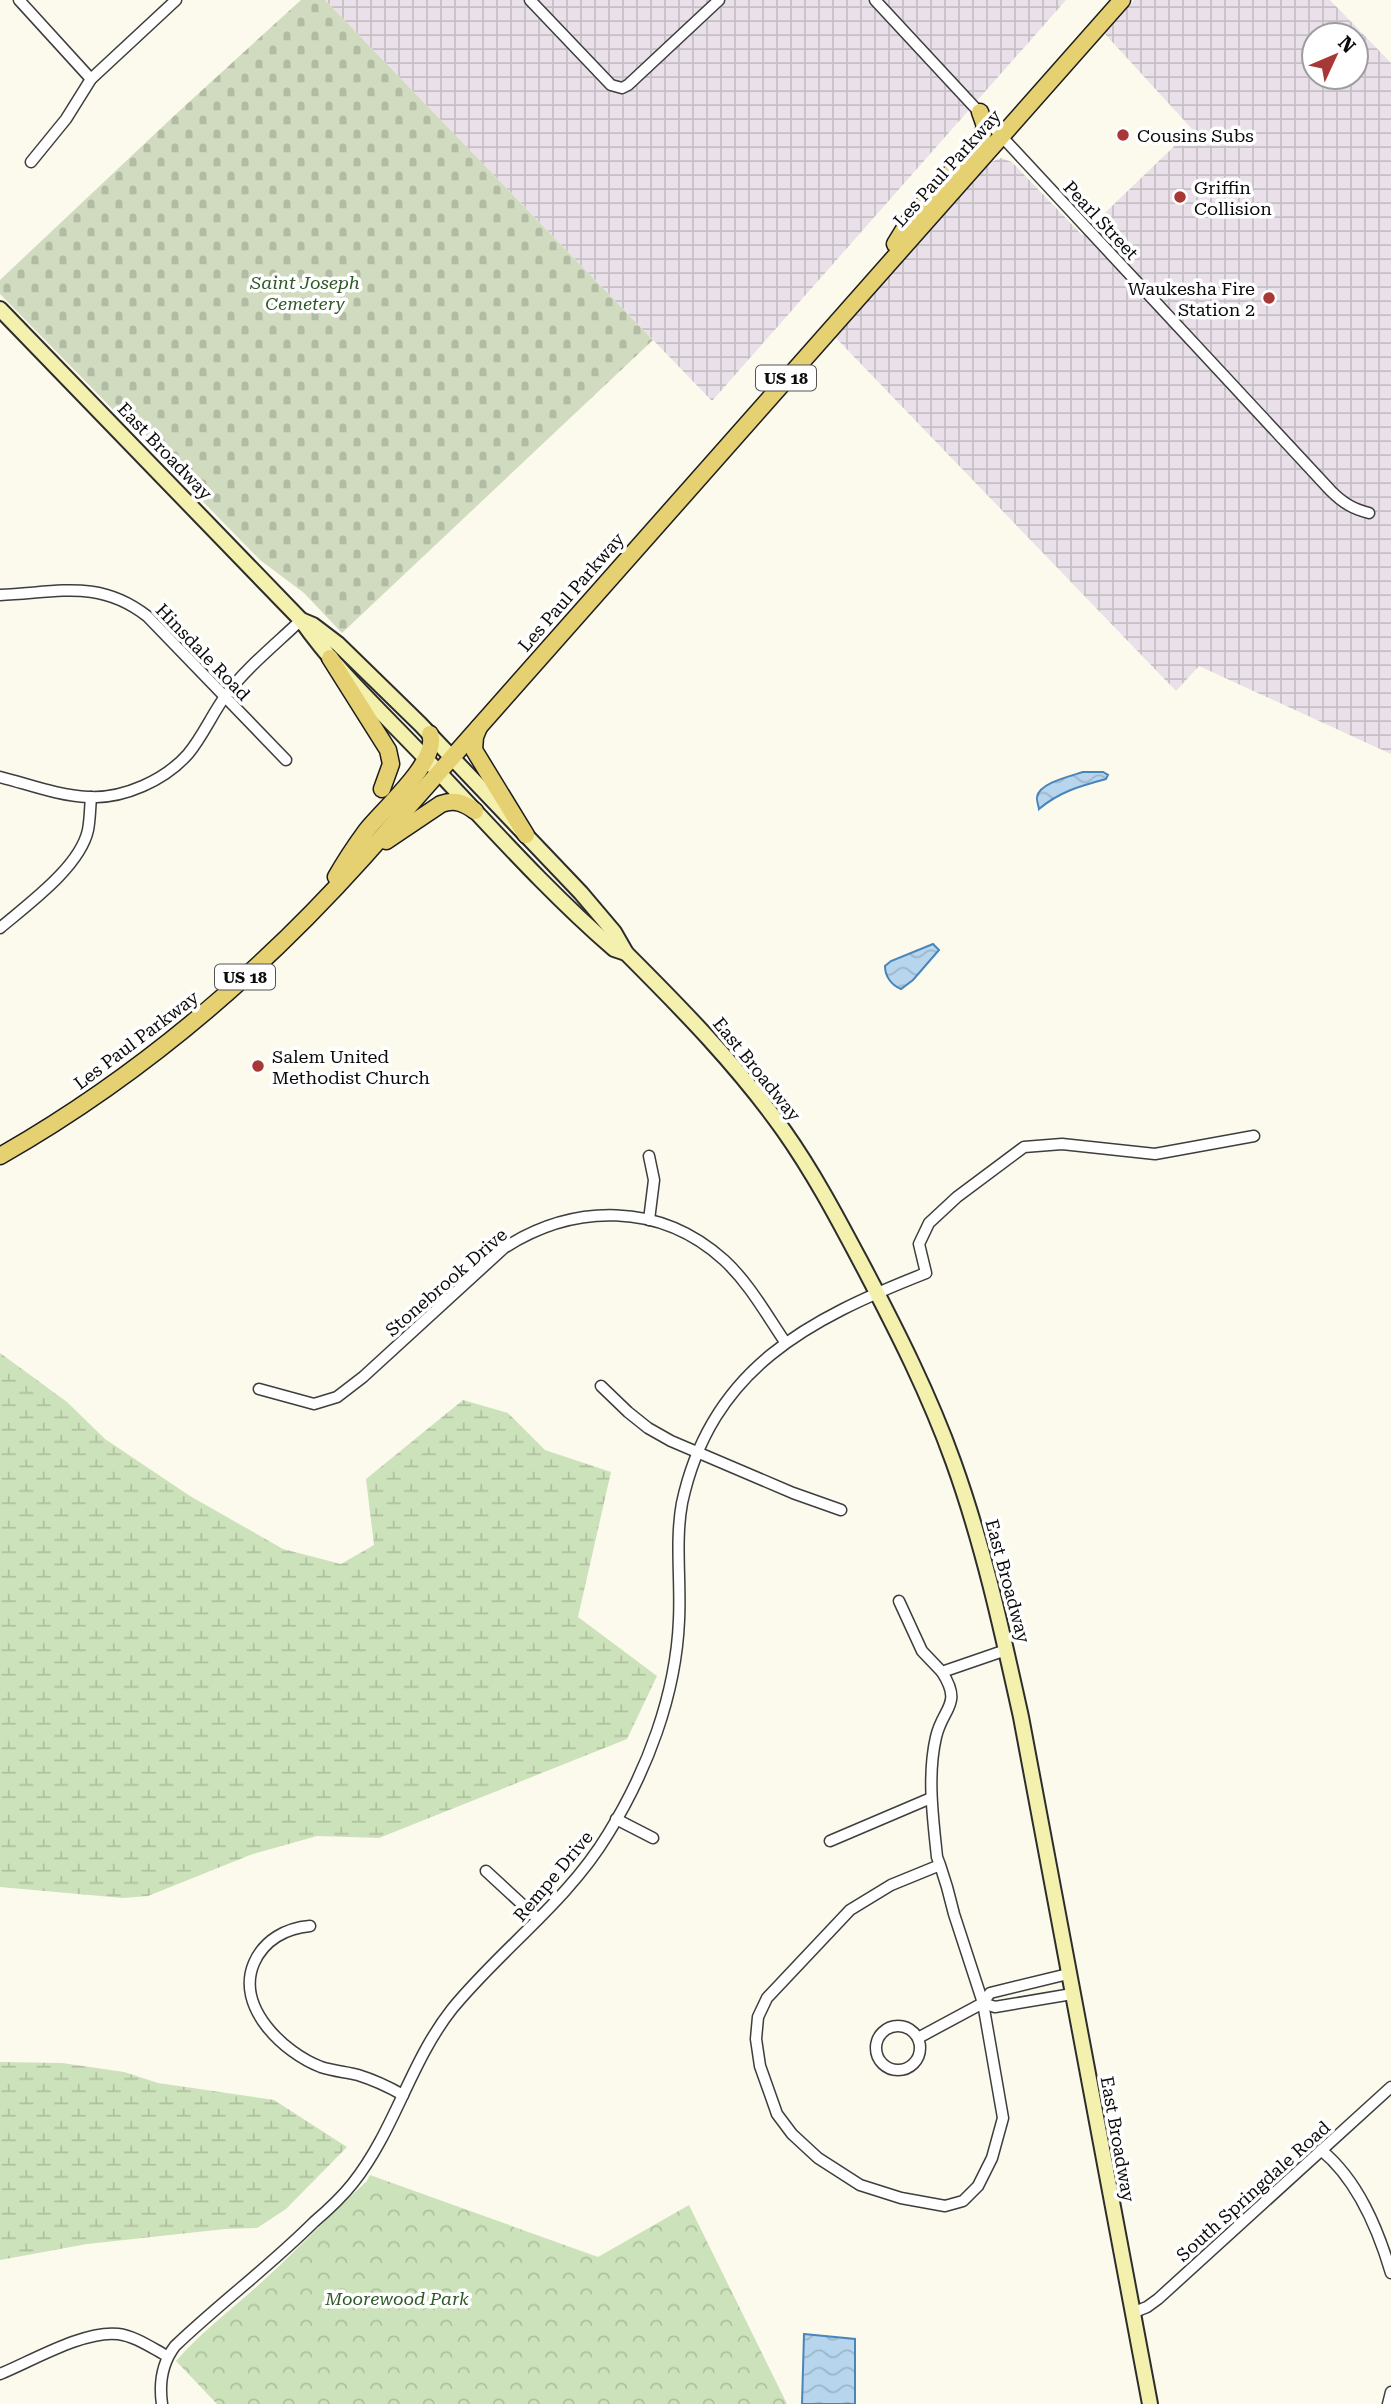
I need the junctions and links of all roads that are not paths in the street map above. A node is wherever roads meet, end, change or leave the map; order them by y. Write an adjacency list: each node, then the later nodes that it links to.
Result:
1 (19, 0): 7 (street)
2 (176, 0): 7 (street)
3 (530, 0): 4 (street)
4 (719, 0)
5 (876, 0): 8 (street, Pearl Street)
6 (1122, 0): 9 (main road, Les Paul Parkway / US 18)
7 (91, 79): 10 (street)
8 (980, 113): 9 (street, Pearl Street); 11 (main road)
9 (1002, 136): 11 (main road, Les Paul Parkway / US 18); 13 (street, Pearl Street)
10 (31, 162)
11 (872, 282): 18 (main road, Les Paul Parkway / US 18)
12 (0, 309): 15 (main road, East Broadway)
13 (1369, 513)
14 (0, 595): 17 (street, Hinsdale Road)
15 (301, 620): 16 (main road, East Broadway); 17 (street); 19 (main road, East Broadway)
16 (330, 658): 20 (main road, East Broadway); 25 (main road)
17 (225, 696): 22 (street, Hinsdale Road); 26 (street)
18 (481, 724): 21 (main road, Les Paul Parkway / US 18); 28 (main road)
19 (430, 734): 20 (main road); 21 (main road, East Broadway)
20 (421, 753): 23 (main road, East Broadway); 30 (main road)
21 (452, 757): 23 (main road, Les Paul Parkway / US 18); 28 (main road, East Broadway)
22 (286, 760)
23 (439, 772): 27 (main road, East Broadway); 29 (main road, Les Paul Parkway / US 18)
24 (0, 777): 26 (street)
25 (382, 789)
26 (91, 797): 31 (street)
27 (475, 811): 29 (main road); 32 (main road, East Broadway)
28 (526, 835): 32 (main road, East Broadway)
29 (364, 857): 30 (main road, Les Paul Parkway / US 18)
30 (323, 901): 34 (main road, Les Paul Parkway / US 18)
31 (0, 928)
32 (626, 953): 37 (main road, East Broadway)
33 (1254, 1136): 37 (street, Rempe Drive)
34 (0, 1156)
35 (649, 1156): 36 (street)
36 (649, 1220): 38 (street, Stonebrook Drive); 40 (street, Stonebrook Drive)
37 (877, 1293): 38 (street, Rempe Drive); 44 (main road, East Broadway)
38 (785, 1342): 41 (street, Rempe Drive)
39 (601, 1386): 41 (street)
40 (259, 1389)
41 (698, 1452): 42 (street); 47 (street, Rempe Drive)
42 (841, 1510)
43 (899, 1601): 45 (street)
44 (1006, 1650): 45 (street); 54 (main road, East Broadway)
45 (942, 1672): 46 (street)
46 (931, 1798): 49 (street); 50 (street)
47 (616, 1819): 48 (street); 52 (street, Rempe Drive)
48 (653, 1838)
49 (830, 1841)
50 (940, 1865): 56 (street); 56 (street)
51 (486, 1871): 52 (street)
52 (538, 1919): 59 (street, Rempe Drive)
53 (310, 1926): 59 (street)
54 (1068, 1974): 55 (main road, East Broadway); 56 (street)
55 (1072, 1994): 56 (street); 62 (main road, East Broadway)
56 (983, 2003): 57 (street)
57 (918, 2038): 57 (street)
58 (1391, 2087): 60 (street, South Springdale Road)
59 (403, 2095): 63 (street, Rempe Drive)
60 (1321, 2150): 61 (street); 62 (street, South Springdale Road)
61 (1391, 2273)
62 (1132, 2313): 67 (main road, East Broadway)
63 (167, 2356): 64 (street); 66 (street)
64 (0, 2374)
65 (1391, 2392): 68 (street)
66 (162, 2404)
67 (1150, 2404)
68 (1388, 2404)

